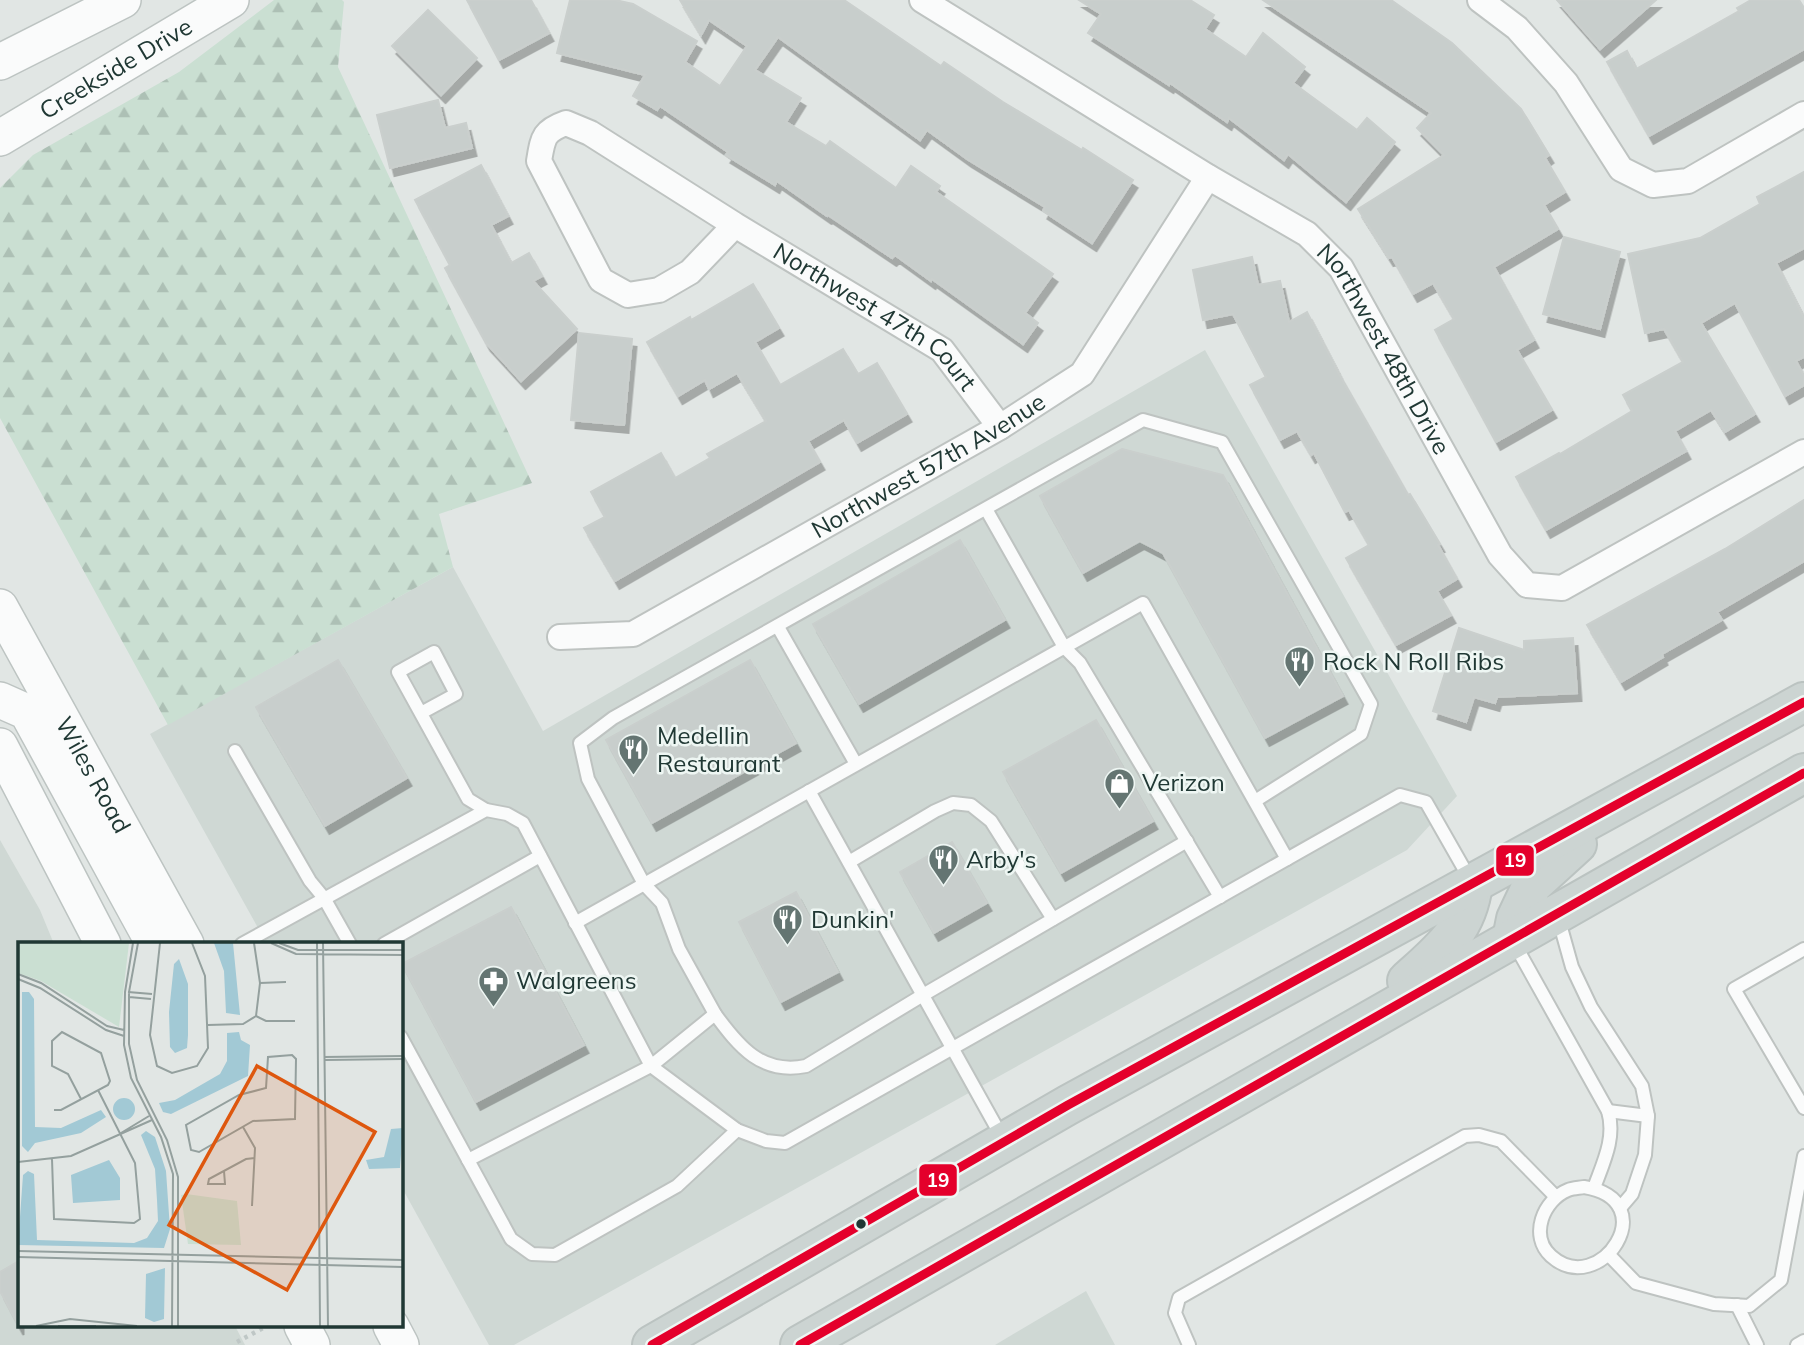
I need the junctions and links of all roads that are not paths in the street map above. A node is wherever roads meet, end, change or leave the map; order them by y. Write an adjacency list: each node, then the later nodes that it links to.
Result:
1 (123, 0): 5 (main road)
2 (231, 0): 7 (main road, Creekside Drive)
3 (922, 0): 8 (street, Northwest 48th Drive)
4 (1480, 0): 6 (street)
5 (0, 62)
6 (1804, 114)
7 (0, 138)
8 (1208, 177): 10 (street, Northwest 57th Avenue); 11 (street, Northwest 48th Drive)
9 (735, 225): 9 (street, Northwest 47th Court); 10 (street, Northwest 47th Court)
10 (1000, 427): 15 (street, Northwest 57th Avenue)
11 (1804, 452)
12 (986, 509): 14 (lane); 16 (lane); 26 (lane)
13 (0, 607): 42 (main road, Wiles Road)
14 (778, 627): 22 (lane); 32 (lane)
15 (560, 637)
16 (1064, 647): 22 (lane); 26 (lane); 28 (lane)
17 (0, 700): 41 (main road)
18 (1804, 702): 25 (main road)
19 (421, 713): 19 (lane); 27 (lane)
20 (0, 746): 40 (main road)
21 (236, 751): 35 (lane)
22 (856, 764): 24 (lane)
23 (1804, 773): 36 (main road)
24 (809, 791): 31 (lane); 32 (lane)
25 (1629, 798): 33 (main road); 39 (main road)
26 (1255, 801): 30 (lane)
27 (486, 810): 29 (lane); 35 (lane)
28 (1187, 841): 34 (lane); 37 (lane)
29 (540, 856): 38 (lane); 45 (lane)
30 (1287, 859): 33 (lane); 34 (lane)
31 (849, 862): 37 (lane); 47 (lane)
32 (644, 884): 38 (lane); 48 (lane)
33 (1473, 884): 49 (main road); 57 (main road)
34 (1220, 897): 51 (lane)
35 (324, 898): 43 (lane); 44 (lane)
36 (1558, 913): 39 (main road); 55 (lane)
37 (1053, 919): 47 (lane)
38 (575, 923): 52 (lane)
39 (1512, 939): 49 (main road); 54 (lane)
40 (102, 942)
41 (153, 942)
42 (185, 942)
43 (246, 942)
44 (349, 942)
45 (388, 942)
46 (1804, 949): 53 (lane)
47 (923, 995): 48 (lane); 51 (lane)
48 (715, 1014): 52 (lane)
49 (1351, 1031): 71 (main road)
50 (402, 1039): 59 (lane)
51 (953, 1049): 56 (lane); 57 (lane)
52 (651, 1066): 56 (lane); 59 (lane)
53 (1804, 1108)
54 (1608, 1111): 55 (lane); 60 (lane)
55 (1648, 1116): 62 (lane)
56 (737, 1130): 59 (lane)
57 (1004, 1141): 70 (main road)
58 (1804, 1156): 64 (lane)
59 (468, 1160)
60 (1594, 1188): 61 (lane); 62 (lane)
61 (1556, 1198): 63 (lane); 72 (lane)
62 (1620, 1208): 63 (lane)
63 (1608, 1254): 64 (lane)
64 (1737, 1305): 73 (lane)
65 (303, 1328): 68 (main road)
66 (391, 1328): 69 (main road)
67 (1804, 1341): 74 (lane)
68 (312, 1345)
69 (401, 1345)
70 (652, 1345)
71 (800, 1345)
72 (1189, 1345)
73 (1757, 1345)
74 (1797, 1345)

